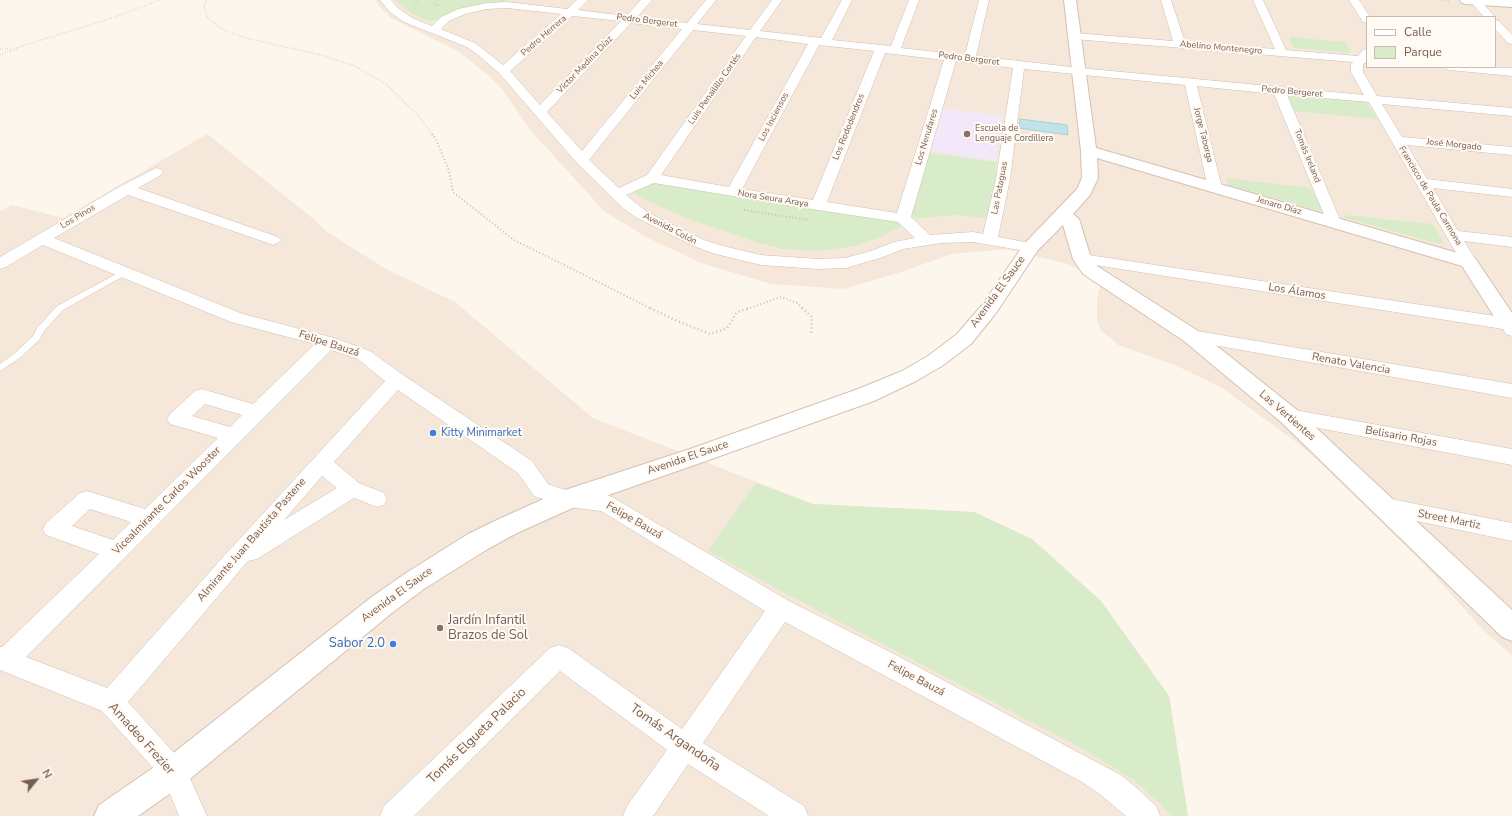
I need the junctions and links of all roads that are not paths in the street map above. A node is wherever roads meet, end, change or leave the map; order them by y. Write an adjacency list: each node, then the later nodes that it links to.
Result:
1 (385, 0): 22 (street, Avenida Colón)
2 (583, 0): 16 (street, Pedro Herrera)
3 (647, 0): 19 (street, Víctor Medina Díaz)
4 (711, 0): 21 (street, Luis Michea)
5 (777, 0): 23 (street, Luis Penailillo Cortés)
6 (847, 0): 27 (street, Los Inciensos)
7 (914, 0): 30 (street)
8 (984, 0): 34 (street)
9 (1070, 0): 25 (street, Avenida El Sauce)
10 (1166, 0): 28 (street)
11 (1258, 0): 31 (street)
12 (1354, 0): 18 (street)
13 (1472, 0): 15 (street); 17 (street)
14 (510, 2): 16 (street, Pedro Bergeret); 22 (street, Pedro Bergeret)
15 (1512, 3)
16 (570, 12): 19 (street, Pedro Bergeret); 37 (street, Pedro Herrera)
17 (1489, 16)
18 (1366, 18)
19 (629, 19): 21 (street, Pedro Bergeret); 43 (street, Víctor Medina Díaz)
20 (1496, 24): 26 (street)
21 (690, 26): 23 (street, Pedro Bergeret); 48 (street, Luis Michea)
22 (434, 30): 37 (street, Avenida Colón)
23 (754, 34): 27 (street, Pedro Bergeret); 50 (street, Luis Penailillo Cortés)
24 (1496, 35): 26 (street)
25 (1074, 36): 28 (street, Abelino Montenegro); 38 (street, Avenida El Sauce)
26 (1510, 39)
27 (820, 41): 29 (street, Pedro Bergeret); 54 (street, Los Inciensos)
28 (1180, 44): 31 (street, Abelino Montenegro)
29 (881, 49): 30 (street, Pedro Bergeret); 57 (street, Los Rododendros)
30 (895, 50): 32 (street, Pedro Bergeret)
31 (1282, 53): 33 (street, Abelino Montenegro)
32 (951, 57): 34 (street, Pedro Bergeret); 59 (street, Los Nenufares)
33 (1365, 57): 42 (street, Francisco de Paula Carmona)
34 (970, 59): 35 (street, Pedro Bergeret)
35 (1019, 65): 38 (street, Pedro Bergeret); 64 (street, Las Pataguas)
36 (1462, 68): 39 (street)
37 (504, 71): 43 (street, Avenida Colón)
38 (1080, 72): 40 (street, Pedro Bergeret); 46 (street, Avenida El Sauce)
39 (1512, 72)
40 (1190, 82): 41 (street, Pedro Bergeret); 52 (street, Jorge Taborga)
41 (1280, 90): 42 (street, Pedro Bergeret); 60 (street, Tomás Ireland)
42 (1372, 99): 44 (street, Pedro Bergeret); 45 (street, Francisco de Paula Carmona)
43 (540, 112): 48 (street, Avenida Colón)
44 (1512, 112)
45 (1396, 140): 47 (street, José Morgado); 51 (street, Francisco de Paula Carmona)
46 (1089, 151): 52 (street, Jenaro Díaz); 58 (street, Avenida El Sauce)
47 (1512, 151)
48 (582, 160): 56 (street, Avenida Colón)
49 (156, 172): 53 (street, Los Pinos)
50 (652, 178): 54 (street, Nora Seura Araya); 56 (street)
51 (1422, 183): 55 (street); 61 (street, Francisco de Paula Carmona)
52 (1215, 188): 60 (street, Jenaro Díaz)
53 (126, 189): 62 (street, Los Pinos); 65 (street)
54 (733, 192): 57 (street, Nora Seura Araya)
55 (1512, 193)
56 (617, 194): 63 (street, Avenida Colón)
57 (818, 206): 59 (street, Nora Seura Araya)
58 (1063, 215): 67 (street, Avenida El Sauce); 68 (street, Las Vertientes)
59 (903, 218): 63 (street)
60 (1334, 222): 69 (street, Jenaro Díaz)
61 (1454, 235): 66 (street); 69 (street, Francisco de Paula Carmona)
62 (42, 239): 70 (street, Los Pinos); 71 (street, Felipe Bauzá)
63 (925, 239): 64 (street, Avenida Colón)
64 (990, 239): 67 (street, Avenida Colón)
65 (273, 240)
66 (1512, 242)
67 (1031, 247): 85 (street, Avenida El Sauce)
68 (1082, 259): 72 (street, Los Álamos); 73 (street, Las Vertientes)
69 (1469, 262): 72 (street, Francisco de Paula Carmona)
70 (0, 264)
71 (124, 273): 74 (street, Felipe Bauzá); 75 (lane)
72 (1511, 326)
73 (1191, 336): 77 (street, Renato Valencia); 79 (street, Las Vertientes)
74 (328, 342): 76 (street, Felipe Bauzá); 78 (street, Vicealmirante Carlos Wooster)
75 (0, 368)
76 (396, 380): 82 (street, Almirante Juan Bautista Pastene); 85 (street, Felipe Bauzá)
77 (1512, 391)
78 (257, 412): 80 (street, Vicealmirante Carlos Wooster); 80 (street)
79 (1290, 416): 81 (street, Belisario Rojas); 86 (street, Las Vertientes)
80 (233, 435): 87 (street, Vicealmirante Carlos Wooster)
81 (1512, 457)
82 (321, 463): 83 (street); 90 (street, Almirante Juan Bautista Pastene)
83 (352, 489): 84 (street); 90 (street)
84 (377, 499)
85 (568, 499): 91 (street, Felipe Bauzá); 97 (street, Avenida El Sauce)
86 (1386, 507): 88 (street, Street Martiz); 92 (street, Las Vertientes)
87 (148, 519): 89 (street, Vicealmirante Carlos Wooster); 89 (street)
88 (1512, 532)
89 (117, 551): 94 (street, Vicealmirante Carlos Wooster)
90 (232, 563): 95 (street, Almirante Juan Bautista Pastene)
91 (781, 608): 96 (street); 103 (street, Felipe Bauzá)
92 (1509, 623)
93 (559, 656): 96 (street, Tomás Argandoña); 100 (street, Tomás Elgueta Palacio)
94 (3, 659): 95 (street, Amadeo Frezier)
95 (111, 702): 97 (street, Amadeo Frezier)
96 (685, 746): 101 (street); 102 (street, Tomás Argandoña)
97 (174, 772): 98 (street, Avenida El Sauce); 99 (street, Amadeo Frezier)
98 (110, 816)
99 (193, 816)
100 (394, 816)
101 (638, 816)
102 (794, 816)
103 (1146, 816)

